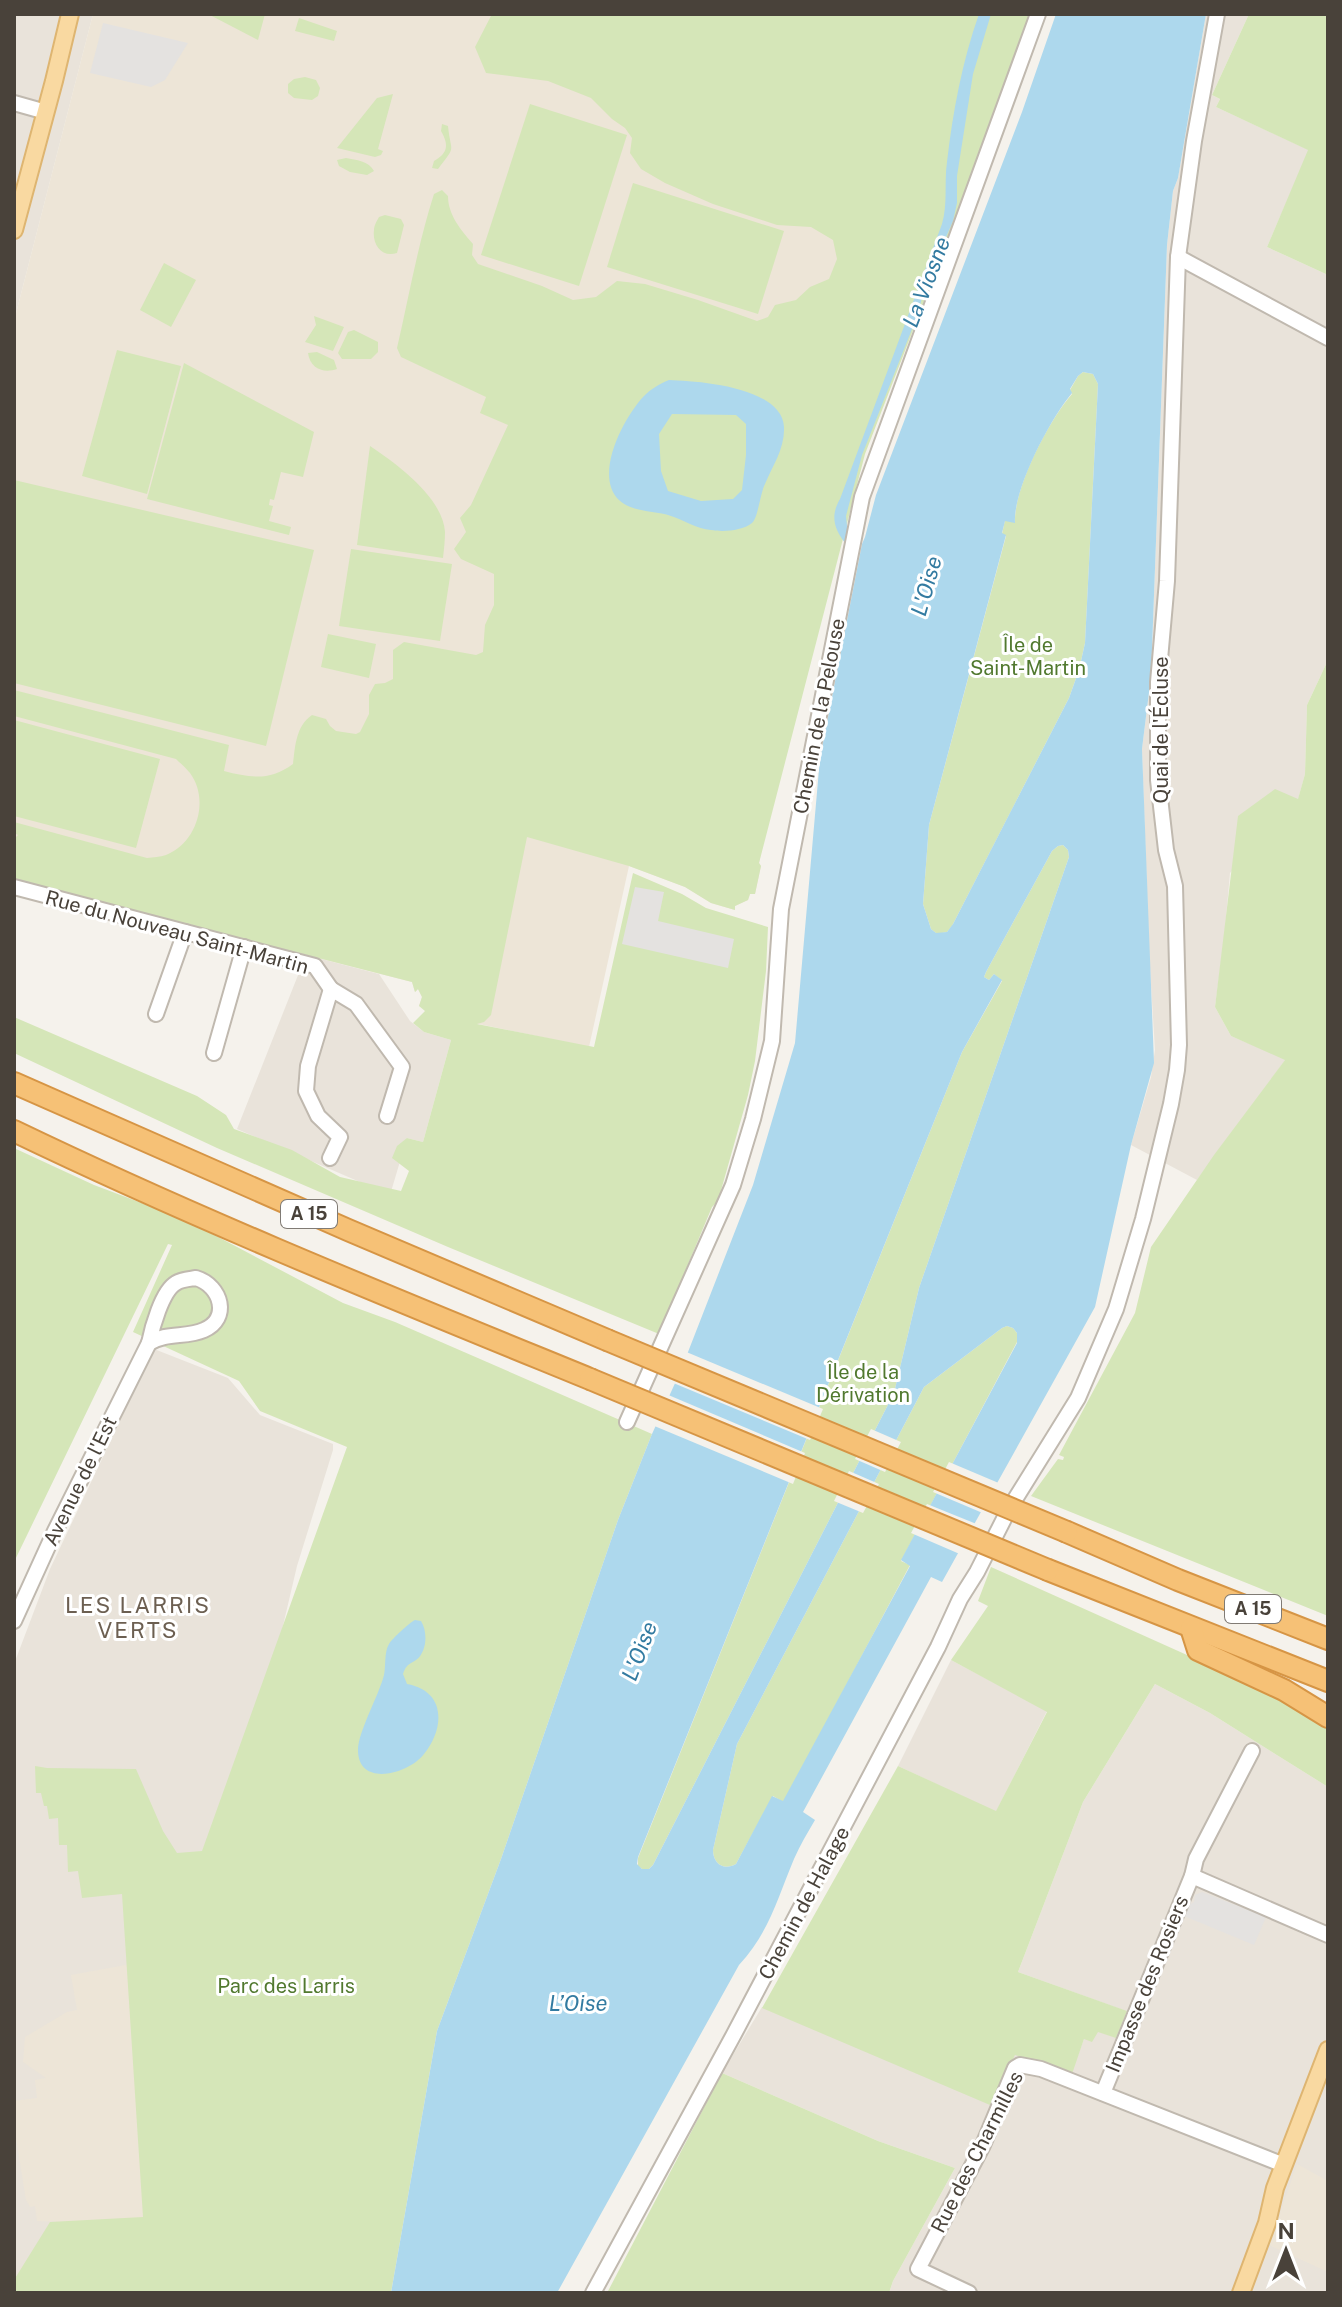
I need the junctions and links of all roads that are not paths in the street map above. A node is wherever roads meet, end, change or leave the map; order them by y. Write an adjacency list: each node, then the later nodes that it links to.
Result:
1 (70, 14): 5 (main road)
2 (1038, 14): 20 (street, Chemin de la Pelouse)
3 (1217, 14): 7 (street, Quai de l'Écluse)
4 (14, 103): 5 (street)
5 (46, 112): 6 (main road)
6 (14, 230)
7 (1178, 257): 8 (street); 21 (street, Quai de l'Écluse)
8 (1328, 338)
9 (14, 887): 10 (street, Rue du Nouveau Saint-Martin)
10 (185, 932): 11 (street, Rue du Nouveau Saint-Martin); 13 (street)
11 (244, 947): 12 (street, Rue du Nouveau Saint-Martin); 14 (street)
12 (331, 989): 16 (street, Rue du Nouveau Saint-Martin); 18 (street)
13 (156, 1014)
14 (214, 1053)
15 (14, 1083): 24 (highway, A 15, bridge)
16 (387, 1116)
17 (14, 1131): 23 (highway, A 15, bridge)
18 (330, 1158)
19 (149, 1343): 19 (street, Avenue de l'Est); 22 (street, Avenue de l'Est)
20 (627, 1422)
21 (1009, 1509): 33 (street, Chemin de Halage)
22 (14, 1621)
23 (1191, 1628): 25 (highway, A 15); 26 (highway)
24 (1328, 1639)
25 (1328, 1681)
26 (1328, 1717)
27 (1252, 1751): 28 (street, Impasse des Rosiers)
28 (1192, 1876): 29 (street, Impasse des Rosiers); 31 (street, Impasse des Rosiers)
29 (1328, 1935)
30 (1328, 2050): 32 (main road)
31 (1103, 2093): 32 (street, Rue des Charmilles); 34 (street, Rue des Charmilles)
32 (1284, 2165): 35 (main road)
33 (593, 2293)
34 (969, 2293)
35 (1241, 2293)

